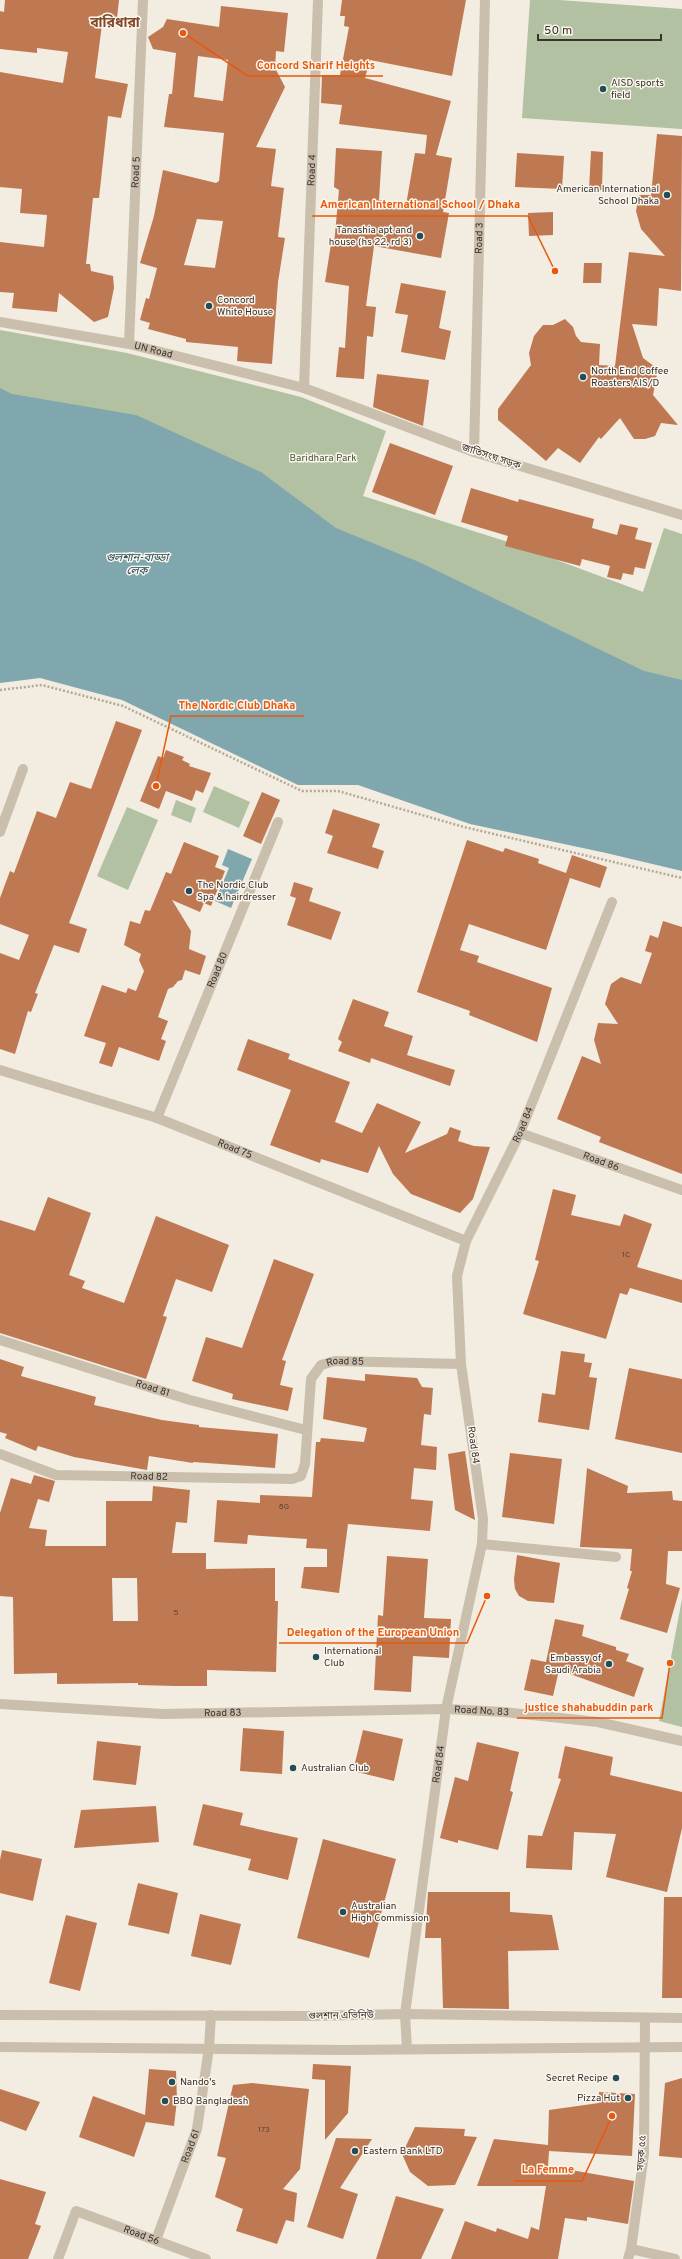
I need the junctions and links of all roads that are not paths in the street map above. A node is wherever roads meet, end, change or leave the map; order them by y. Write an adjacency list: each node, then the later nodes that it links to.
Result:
1 (144, 0): 5 (street, Road 5)
2 (318, 0): 6 (street, Road 4)
3 (486, 0): 7 (street, Road 3)
4 (0, 322): 5 (street, UN Road)
5 (129, 344): 6 (street, UN Road)
6 (304, 388): 7 (street, জাতিসংঘ সড়ক)
7 (474, 452): 8 (street, জাতিসংঘ সড়ক)
8 (682, 515)
9 (23, 769): 11 (street)
10 (278, 822): 14 (street, Road 80)
11 (0, 832)
12 (612, 902): 15 (street, Road 84)
13 (0, 1070): 14 (street, Road 75)
14 (157, 1118): 17 (street, Road 75)
15 (520, 1134): 16 (street, Road 86); 17 (street, Road 84)
16 (682, 1190)
17 (466, 1241): 19 (street, Road 84)
18 (0, 1340): 20 (street, Road 81)
19 (461, 1364): 20 (street, Road 85); 23 (street, Road 84)
20 (306, 1430): 22 (street, Road 85)
21 (0, 1454): 22 (street, Road 82)
22 (301, 1476)
23 (482, 1544): 24 (street); 26 (street, Road 84)
24 (616, 1557)
25 (0, 1704): 26 (street, Road 83)
26 (446, 1709): 27 (street, Road No. 83); 28 (street, Road 84)
27 (682, 1741)
28 (405, 2014): 30 (street, গুলশান এভিনিউ); 31 (street, গুলশান এভিনিউ); 37 (street, Road 84)
29 (0, 2015): 30 (street, গুলশান এভিনিউ)
30 (211, 2015): 36 (street, Road 61)
31 (645, 2018): 32 (street, গুলশান এভিনিউ); 34 (street, সড়ক ৫৫)
32 (682, 2018)
33 (0, 2047): 36 (street)
34 (644, 2047): 35 (street); 37 (street); 39 (street, সড়ক ৫৫)
35 (682, 2047)
36 (209, 2048): 37 (street); 38 (street, Road 61)
37 (407, 2049)
38 (156, 2240): 40 (street, Road 56); 41 (street, Road 56)
39 (631, 2249): 42 (street, সড়ক ৫৫); 43 (street)
40 (58, 2259)
41 (206, 2259)
42 (628, 2259)
43 (675, 2259)

